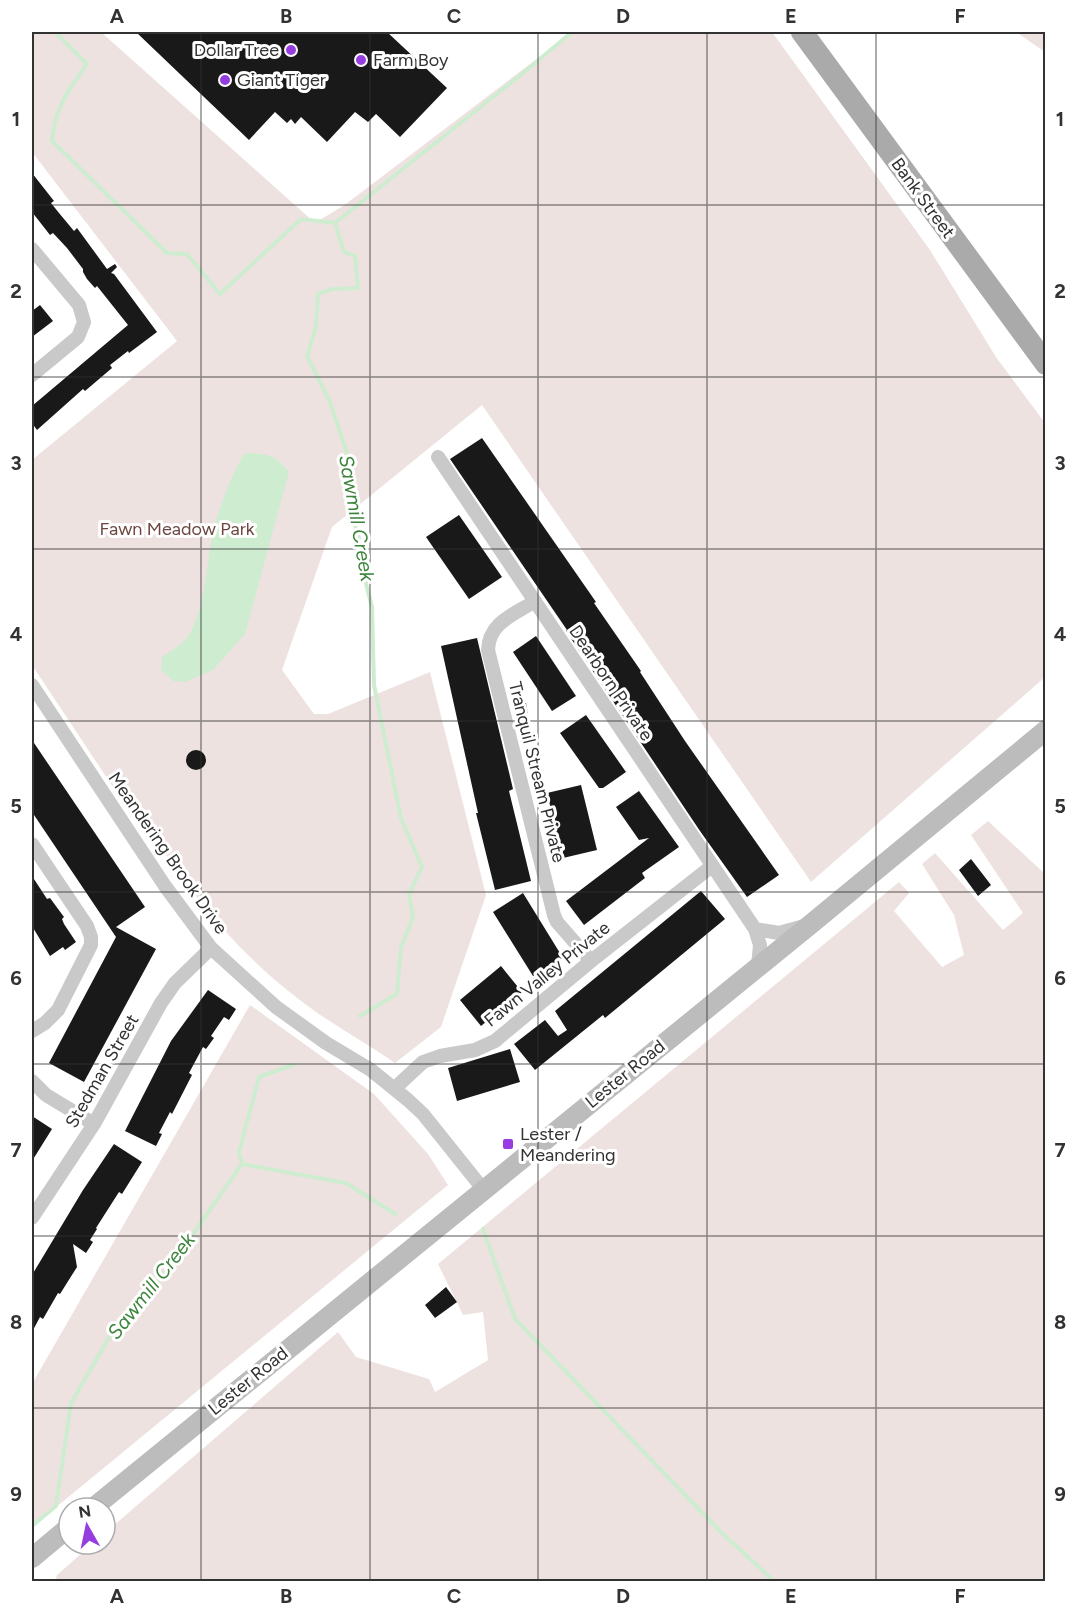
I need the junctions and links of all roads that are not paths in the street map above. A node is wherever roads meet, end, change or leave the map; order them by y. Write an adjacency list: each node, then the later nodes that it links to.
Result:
1 (802, 32): 3 (main road, Bank Street)
2 (32, 249): 4 (street)
3 (1046, 364)
4 (32, 375)
5 (438, 457): 6 (street, Dearborn Private)
6 (535, 601): 10 (street, Dearborn Private); 14 (street, Tranquil Stream Private)
7 (32, 685): 13 (street, Meandering Brook Drive)
8 (1046, 730): 11 (main road, Lester Road)
9 (32, 844): 16 (street)
10 (712, 866): 12 (street, Dearborn Private); 14 (street, Fawn Valley Private)
11 (811, 924): 12 (street); 15 (main road, Lester Road)
12 (755, 929): 15 (street, Dearborn Private)
13 (211, 948): 18 (street, Meandering Brook Drive); 19 (street, Stedman Street)
14 (591, 961): 18 (street, Fawn Valley Private)
15 (759, 966): 20 (main road, Lester Road)
16 (32, 1031)
17 (32, 1081): 19 (street)
18 (395, 1088): 20 (street, Meandering Brook Drive)
19 (94, 1124): 21 (street, Stedman Street)
20 (483, 1189): 22 (main road, Lester Road)
21 (32, 1218)
22 (108, 1496)
23 (57, 1537): 24 (main road)
24 (32, 1558)

